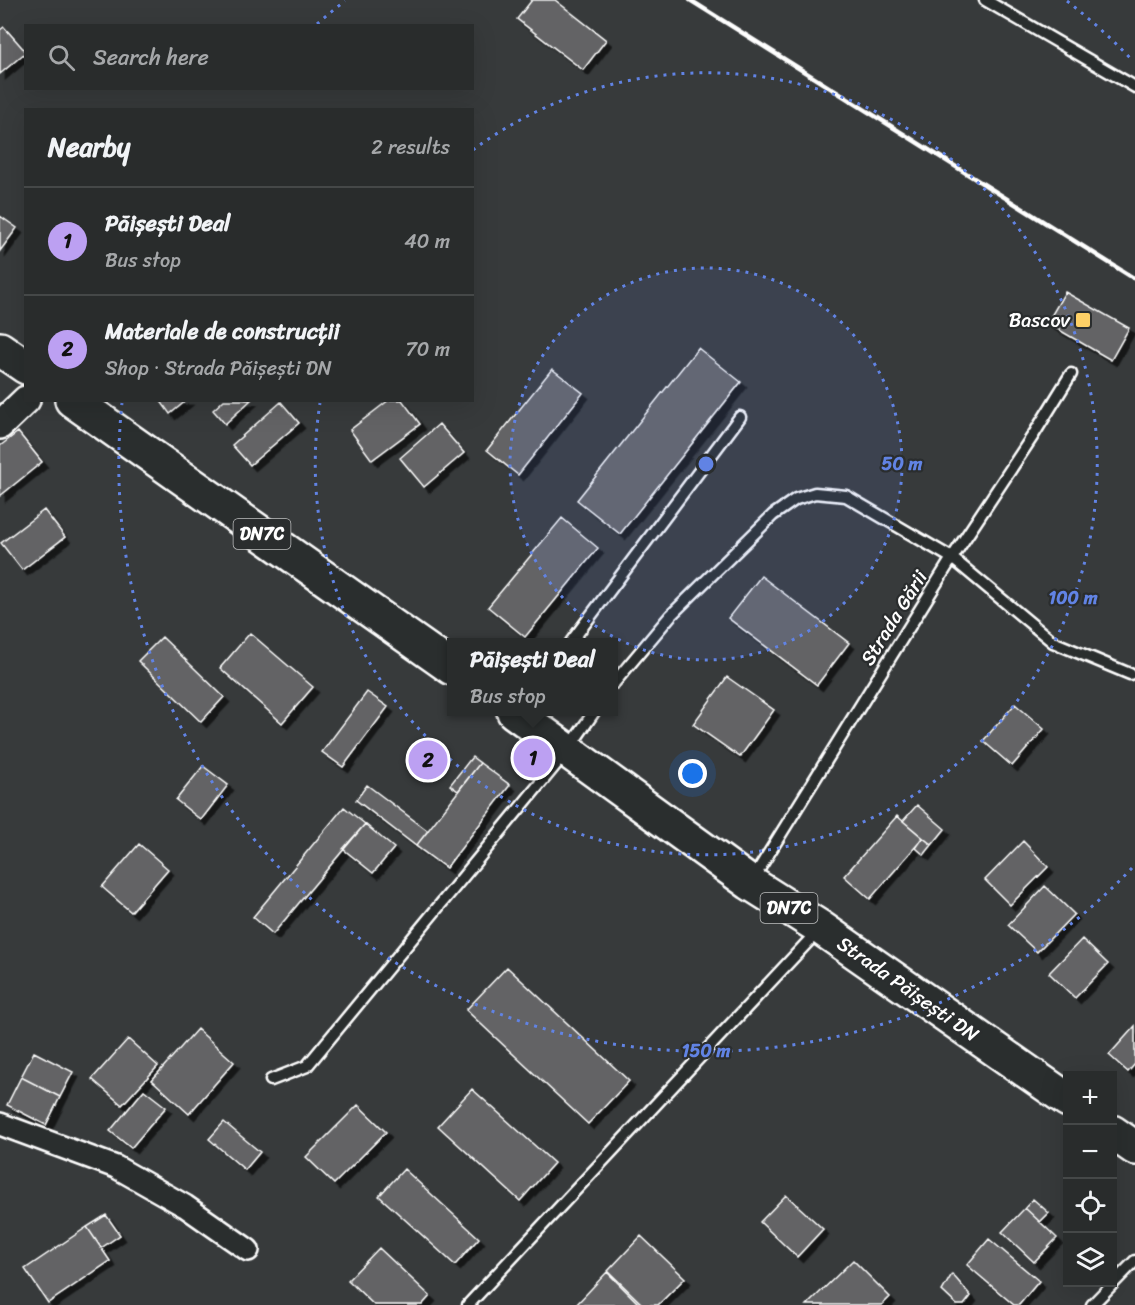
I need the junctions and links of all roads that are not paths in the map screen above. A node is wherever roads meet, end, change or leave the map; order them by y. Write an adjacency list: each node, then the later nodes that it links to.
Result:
1 (985, 0): 2 (lane)
2 (1135, 87)
3 (1071, 374): 8 (lane, Strada Gării)
4 (24, 402): 7 (street)
5 (75, 402): 10 (main road, DN7C)
6 (740, 417): 9 (lane)
7 (0, 425)
8 (952, 558): 11 (lane); 12 (lane); 16 (lane, Strada Gării)
9 (575, 638)
10 (447, 664)
11 (1130, 674)
12 (618, 678)
13 (522, 716): 15 (main road, Strada Păișești DN / DN7C)
14 (591, 716): 15 (lane)
15 (567, 751): 16 (main road, Strada Păișești DN / DN7C); 18 (lane)
16 (750, 883): 17 (main road, Strada Păișești DN / DN7C)
17 (821, 928): 19 (main road, Strada Păișești DN / DN7C); 25 (lane)
18 (272, 1080)
19 (1063, 1097)
20 (0, 1124): 23 (street)
21 (1117, 1135): 22 (main road)
22 (1135, 1148)
23 (248, 1250)
24 (1135, 1261): 26 (lane)
25 (468, 1305)
26 (1092, 1305)

